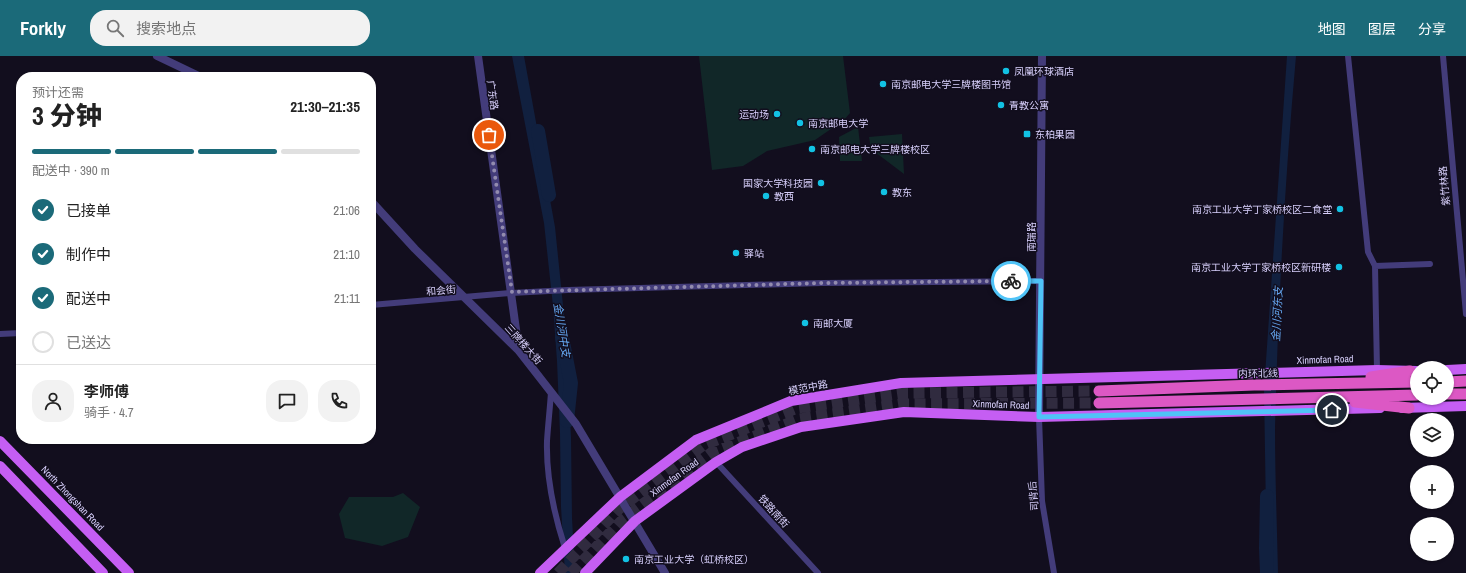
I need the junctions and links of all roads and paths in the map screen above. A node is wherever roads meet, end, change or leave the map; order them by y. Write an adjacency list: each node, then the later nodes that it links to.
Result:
1 (157, 56): 6 (street)
2 (478, 56): 11 (street, 广东路)
3 (1042, 56): 10 (street, 南瑞路)
4 (1348, 56): 9 (street)
5 (1443, 56): 14 (street, 紫竹林路)
6 (191, 72)
7 (376, 206): 12 (street, 三牌楼大街)
8 (1430, 264): 9 (street)
9 (1375, 266): 19 (street)
10 (1041, 281): 11 (street, 和会街); 24 (street, 南瑞路)
11 (512, 292): 12 (street, 和会街); 17 (street, 广东路)
12 (465, 298): 13 (street, 和会街); 17 (street, 三牌楼大街)
13 (376, 305)
14 (1466, 314)
15 (16, 333): 16 (street)
16 (0, 334)
17 (519, 351): 30 (street, 三牌楼大街)
18 (1466, 369): 20 (main road)
19 (1378, 370): 21 (main road, Xinmofan Road); 23 (main road, Xinmofan Road)
20 (1454, 370)
21 (1410, 371)
22 (1410, 371): 28 (highway)
23 (1137, 376): 24 (main road, 模范中路)
24 (1040, 381): 38 (street, 南瑞路); 42 (main road, 模范中路)
25 (1466, 381): 27 (highway)
26 (1410, 382): 28 (highway, 内环北线)
27 (1454, 382)
28 (1332, 384): 29 (highway, 内环北线)
29 (1099, 391)
30 (551, 392): 42 (street, 三牌楼大街); 44 (street)
31 (1410, 394): 34 (highway)
32 (1454, 394): 33 (highway)
33 (1466, 394)
34 (1305, 396): 35 (highway); 37 (highway)
35 (1099, 403)
36 (1466, 406): 37 (main road, Xinmofan Road)
37 (1409, 408): 38 (main road, Xinmofan Road)
38 (1039, 417): 40 (main road, Xinmofan Road); 51 (street, 司背后)
39 (0, 441): 46 (main road, North Zhongshan Road)
40 (716, 462): 43 (main road, Xinmofan Road); 50 (street, 铁路南街)
41 (0, 466): 45 (main road)
42 (620, 497): 43 (street, 三牌楼大街); 44 (main road, 模范中路)
43 (635, 521): 48 (main road, Xinmofan Road); 49 (street, 三牌楼大街)
44 (565, 548): 47 (main road, 模范中路)
45 (103, 573)
46 (129, 573)
47 (540, 573)
48 (585, 573)
49 (665, 573)
50 (818, 573)
51 (1054, 573)

